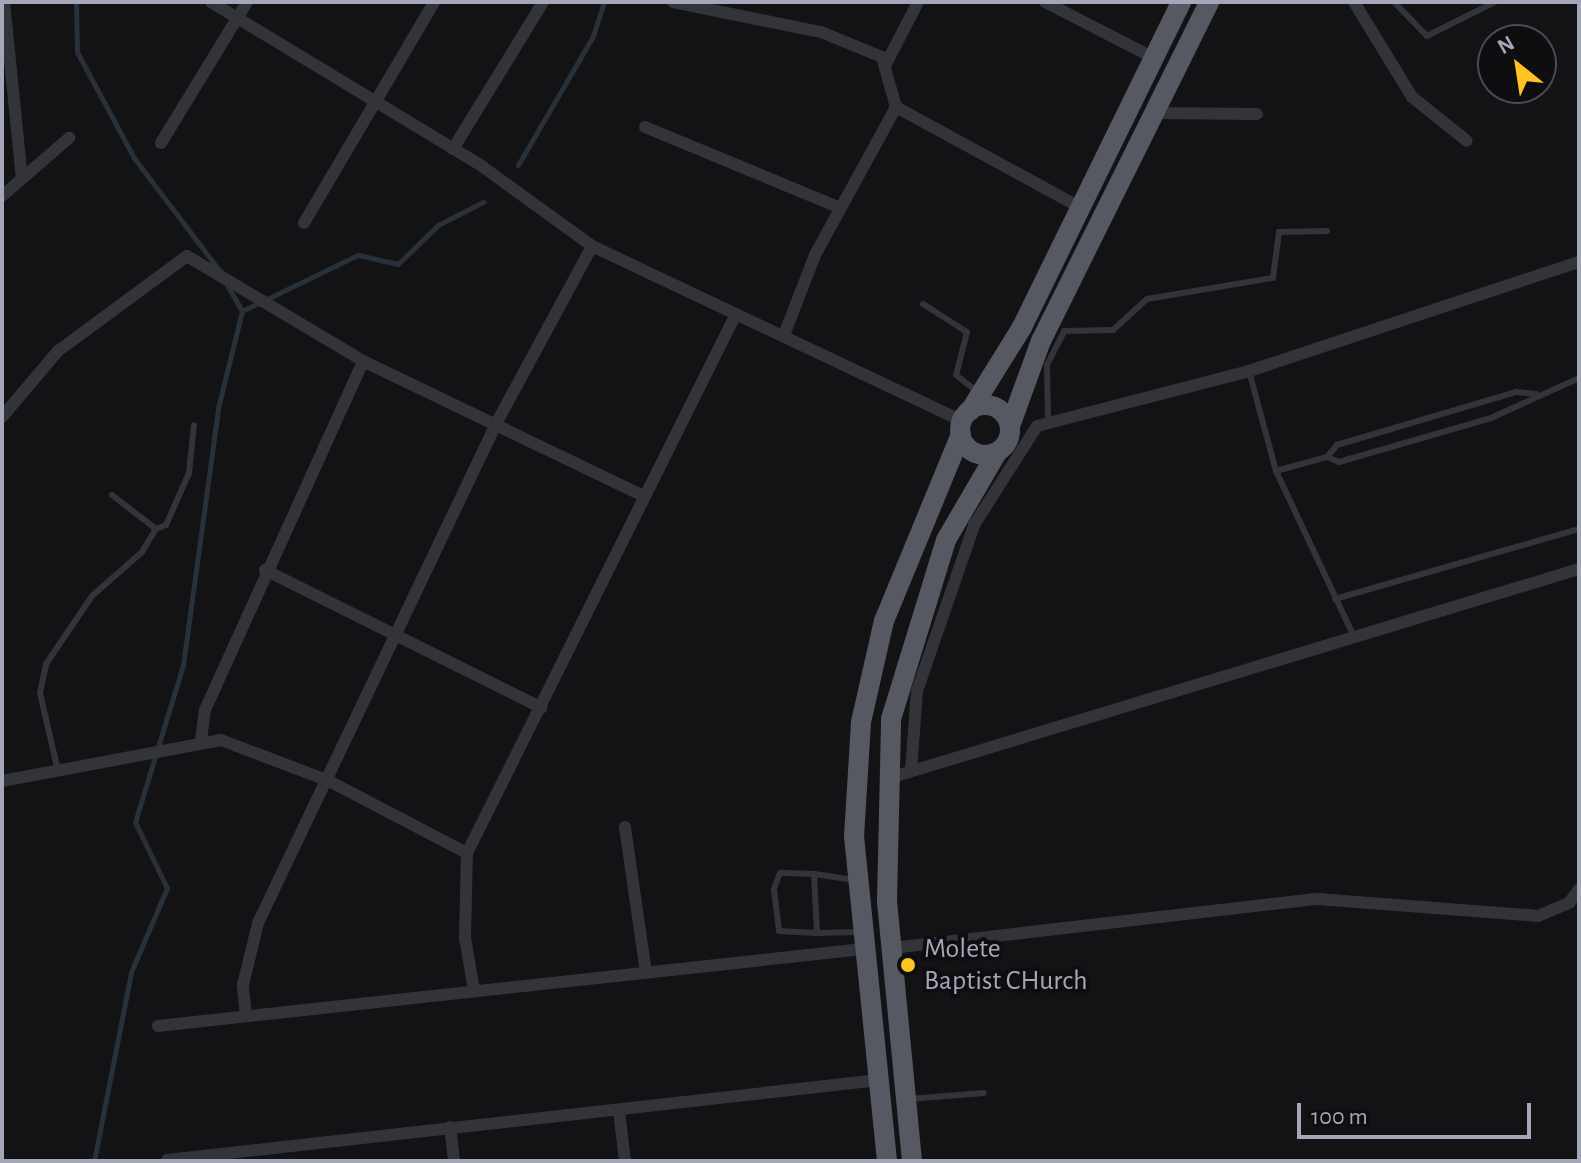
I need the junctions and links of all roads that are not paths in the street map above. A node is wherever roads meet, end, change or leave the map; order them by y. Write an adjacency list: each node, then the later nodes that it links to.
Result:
1 (4, 2): 26 (street)
2 (211, 2): 14 (street)
3 (247, 2): 14 (street)
4 (434, 2): 17 (street)
5 (543, 2): 25 (street)
6 (673, 2): 16 (street)
7 (918, 2): 16 (street)
8 (1045, 2): 15 (street)
9 (1181, 2): 15 (highway)
10 (1209, 2): 19 (highway)
11 (1354, 2): 23 (street)
12 (1394, 2): 13 (lane)
13 (1495, 2)
14 (239, 17): 17 (street); 24 (street)
15 (1154, 58): 29 (highway)
16 (885, 66): 18 (street)
17 (374, 104): 25 (street); 30 (street)
18 (896, 107): 28 (street); 29 (street)
19 (1155, 113): 20 (street); 46 (highway)
20 (1257, 114)
21 (645, 127): 28 (street)
22 (69, 138): 26 (street)
23 (1467, 141)
24 (161, 143)
25 (453, 149): 32 (street)
26 (22, 178): 27 (street)
27 (2, 196)
28 (838, 207): 36 (street)
29 (1081, 208): 41 (highway)
30 (304, 223)
31 (1327, 231): 43 (lane)
32 (592, 246): 35 (street); 44 (street)
33 (1579, 262): 38 (street)
34 (923, 304): 41 (lane)
35 (736, 314): 36 (street); 51 (street)
36 (784, 335): 41 (street)
37 (363, 361): 42 (street); 44 (street); 55 (street)
38 (1249, 371): 43 (street); 49 (lane)
39 (1579, 378): 40 (lane)
40 (1536, 394): 48 (lane); 48 (lane)
41 (968, 415): 46 (highway); 47 (highway); 69 (highway)
42 (2, 417)
43 (1048, 419): 62 (street)
44 (497, 422): 51 (street); 57 (street)
45 (194, 425): 52 (lane)
46 (1010, 426): 47 (highway)
47 (998, 451): 63 (highway)
48 (1327, 457): 49 (lane)
49 (1276, 471): 56 (lane)
50 (112, 495): 52 (lane)
51 (642, 495): 59 (street)
52 (156, 529): 61 (lane)
53 (1579, 529): 56 (lane)
54 (1579, 569): 58 (street)
55 (265, 570): 57 (street); 60 (street)
56 (1335, 599): 58 (lane)
57 (398, 635): 59 (street); 65 (street)
58 (1354, 637): 62 (street)
59 (542, 708): 67 (street)
60 (201, 741): 61 (street); 65 (street)
61 (58, 771): 64 (street)
62 (911, 771): 63 (street)
63 (886, 779): 73 (highway)
64 (2, 781)
65 (329, 781): 67 (street); 76 (street)
66 (625, 827): 74 (street)
67 (467, 853): 75 (street)
68 (814, 874): 69 (lane); 71 (lane); 71 (lane)
69 (857, 881): 72 (highway)
70 (1579, 889): 73 (street)
71 (817, 933): 72 (lane)
72 (862, 940): 74 (street); 78 (highway)
73 (892, 948): 80 (highway)
74 (646, 972): 75 (street)
75 (474, 990): 76 (street)
76 (246, 1016): 77 (street)
77 (158, 1026)
78 (879, 1080): 81 (street); 88 (highway)
79 (984, 1093): 80 (lane)
80 (906, 1100): 89 (highway)
81 (619, 1111): 82 (street); 87 (street)
82 (450, 1127): 83 (street); 86 (street)
83 (293, 1146): 84 (street); 85 (street)
84 (167, 1160)
85 (294, 1161)
86 (454, 1161)
87 (625, 1161)
88 (887, 1161)
89 (912, 1161)

